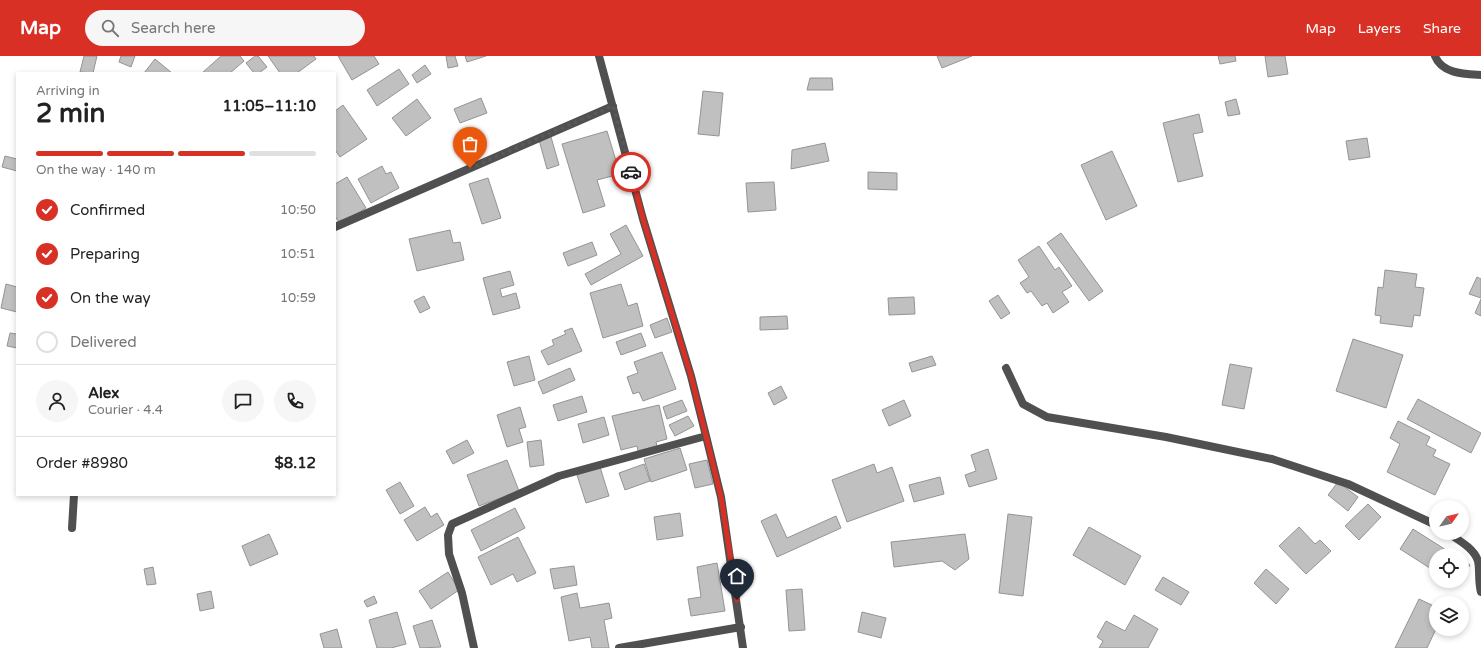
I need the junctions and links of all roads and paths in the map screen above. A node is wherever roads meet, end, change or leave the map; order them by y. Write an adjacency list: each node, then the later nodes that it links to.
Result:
1 (599, 56): 4 (street)
2 (1435, 56): 3 (street)
3 (1481, 75)
4 (613, 106): 5 (street); 7 (street)
5 (336, 228)
6 (1006, 368): 9 (street)
7 (706, 436): 13 (street); 14 (street)
8 (74, 496): 10 (street)
9 (1429, 522)
10 (72, 528)
11 (1459, 540): 12 (street)
12 (1481, 592)
13 (741, 627): 15 (street); 16 (street)
14 (474, 648)
15 (619, 648)
16 (743, 648)

